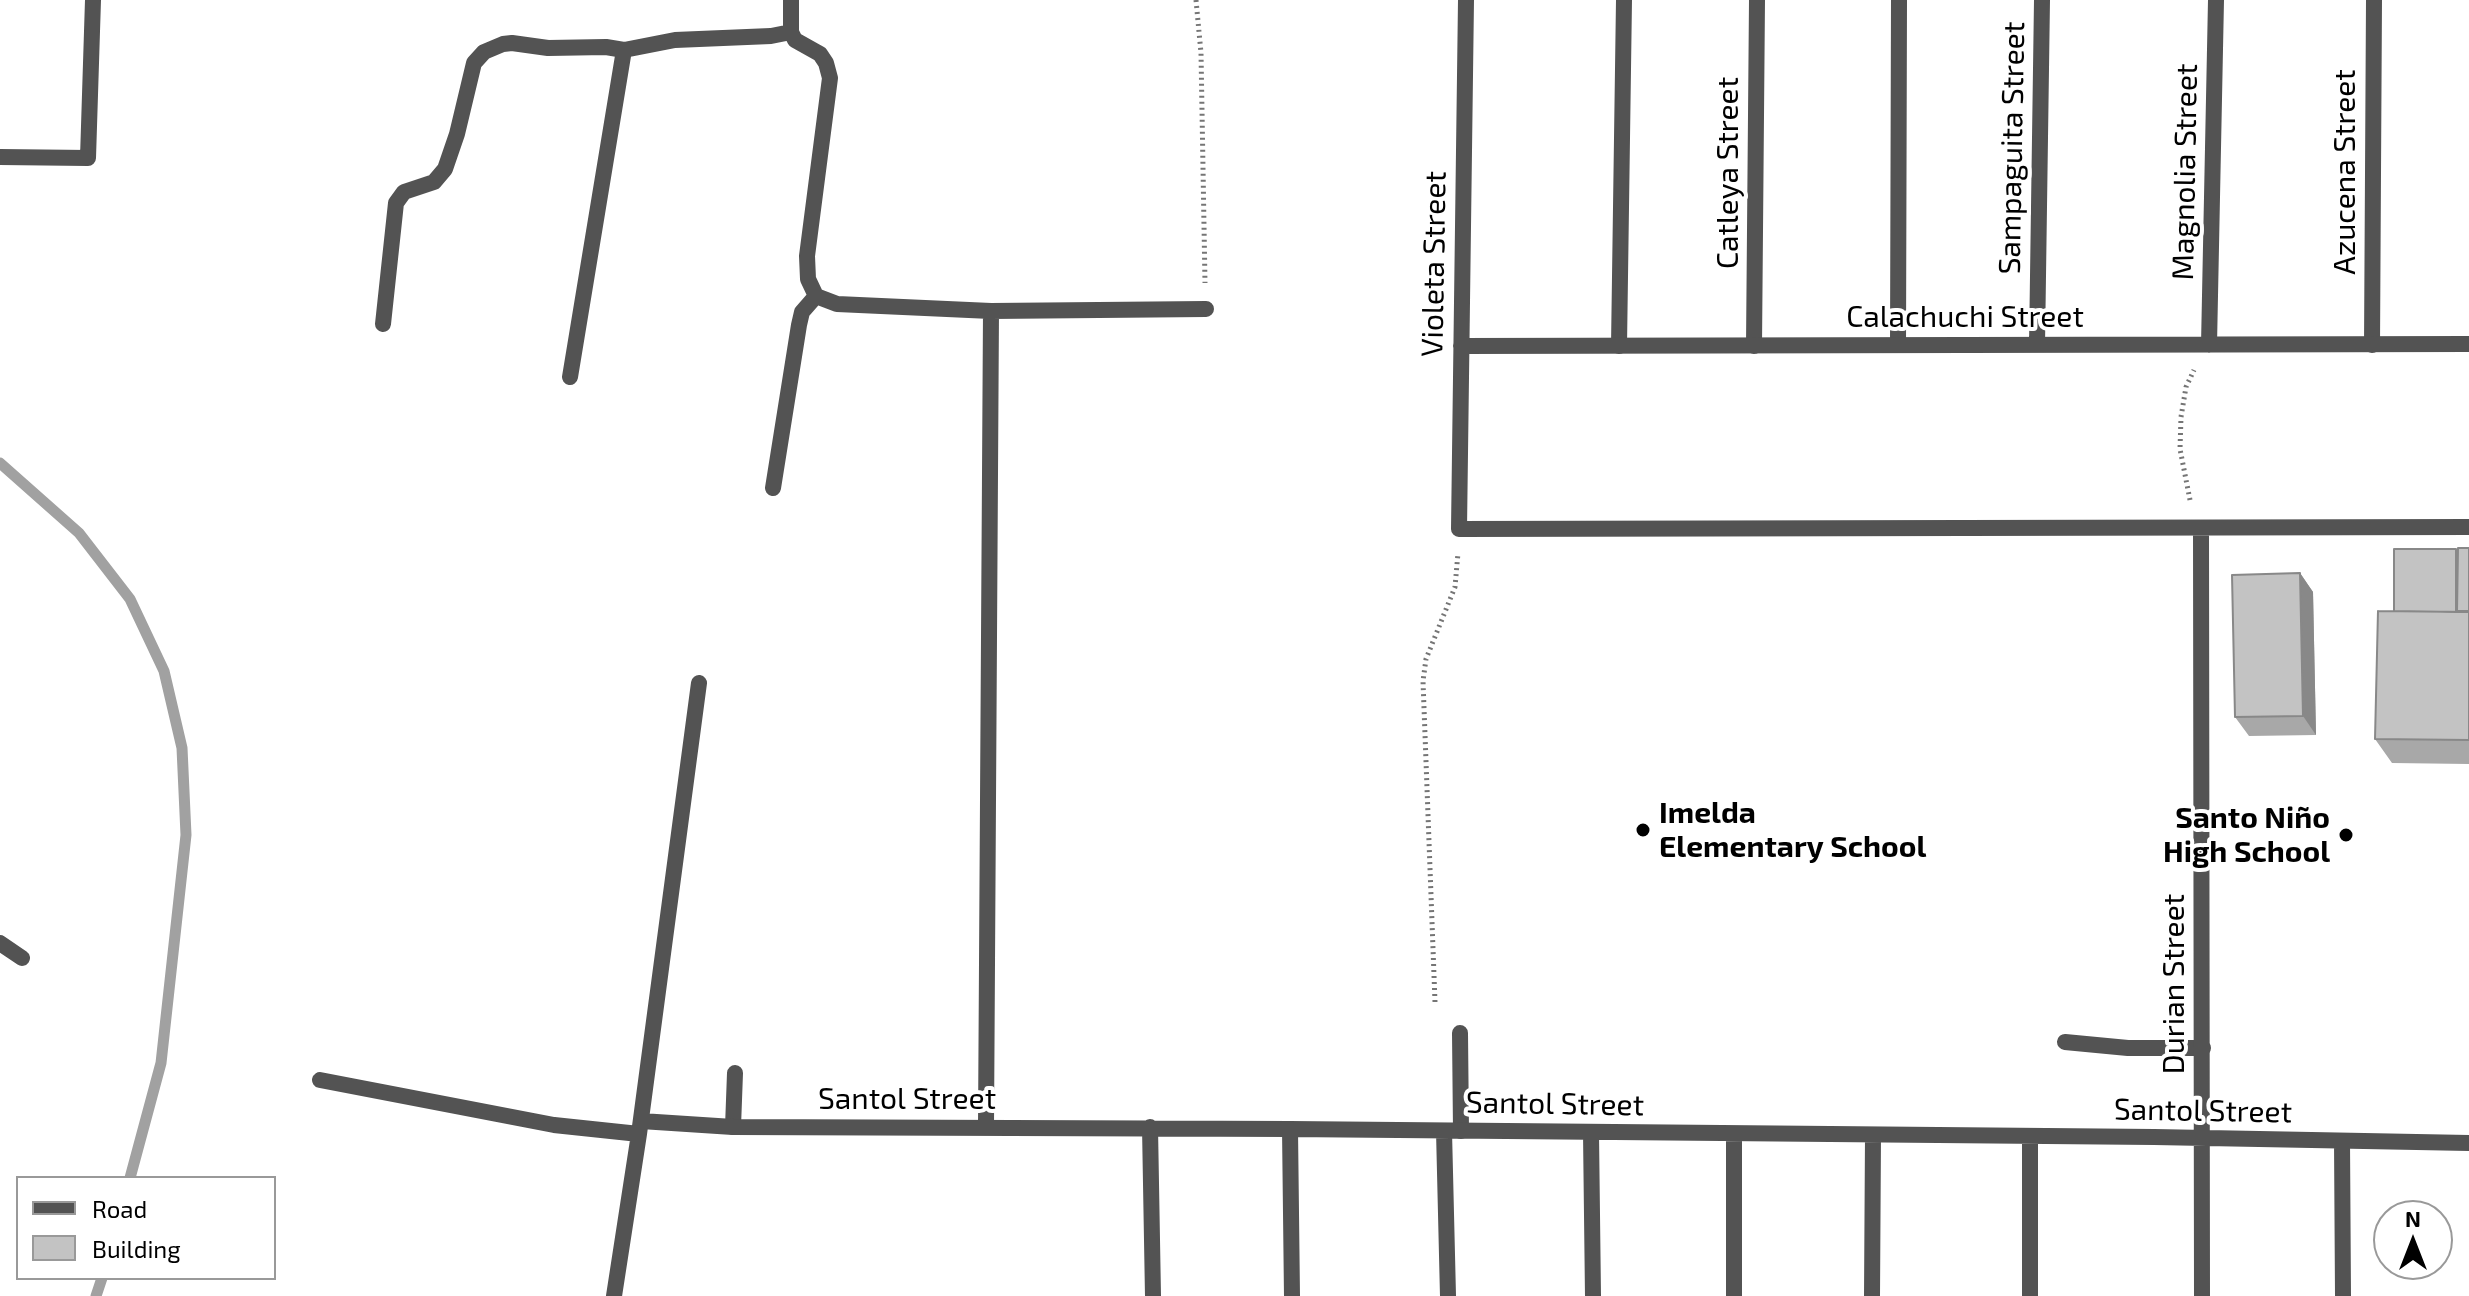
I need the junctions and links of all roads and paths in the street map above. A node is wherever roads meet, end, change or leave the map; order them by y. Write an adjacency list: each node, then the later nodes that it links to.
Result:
1 (93, 0): 13 (street)
2 (791, 0): 11 (street)
3 (1196, 0): 15 (path)
4 (1466, 0): 23 (street, Violeta Street)
5 (1624, 0): 24 (street)
6 (1757, 0): 25 (street, Catleya Street)
7 (1899, 0): 19 (street)
8 (2042, 0): 20 (street, Sampaguita Street)
9 (2216, 0): 21 (street, Magnolia Street)
10 (2374, 0): 22 (street, Azucena Street)
11 (791, 32): 12 (street); 14 (street)
12 (624, 50): 17 (street); 26 (street)
13 (0, 157)
14 (816, 296): 16 (street); 27 (street)
15 (1206, 309): 16 (street)
16 (991, 311): 40 (street)
17 (383, 324)
18 (2469, 344): 22 (street, Calachuchi Street)
19 (1898, 345): 20 (street, Calachuchi Street); 25 (street, Calachuchi Street)
20 (2037, 345): 21 (street, Calachuchi Street)
21 (2209, 345): 22 (street, Calachuchi Street); 30 (path)
22 (2372, 345)
23 (1461, 346): 24 (street, Calachuchi Street); 29 (street, Violeta Street)
24 (1619, 346): 25 (street, Calachuchi Street)
25 (1754, 346)
26 (570, 377)
27 (773, 488)
28 (2469, 527): 30 (street)
29 (1459, 529): 30 (street); 34 (path)
30 (2201, 529): 37 (street, Durian Street)
31 (699, 683): 43 (street)
32 (0, 943): 33 (street)
33 (22, 958)
34 (1435, 1002)
35 (1460, 1033): 45 (street)
36 (2065, 1042): 37 (street)
37 (2203, 1048): 50 (street, Durian Street)
38 (735, 1073): 41 (street)
39 (320, 1080): 43 (street, Santol Street)
40 (986, 1126): 41 (street, Santol Street); 42 (street, Santol Street)
41 (733, 1127): 43 (street, Santol Street)
42 (1150, 1127): 44 (street, Santol Street); 54 (street)
43 (640, 1128): 53 (street)
44 (1290, 1129): 45 (street, Santol Street); 55 (street)
45 (1453, 1131): 46 (street, Santol Street); 56 (street)
46 (1591, 1133): 47 (street, Santol Street); 57 (street)
47 (1734, 1134): 48 (street, Santol Street); 58 (street)
48 (1873, 1136): 49 (street, Santol Street); 59 (street)
49 (2030, 1137): 50 (street, Santol Street); 60 (street)
50 (2201, 1139): 51 (street, Santol Street); 61 (street, Durian Street)
51 (2342, 1141): 52 (street, Santol Street); 62 (street)
52 (2469, 1143)
53 (614, 1296)
54 (1153, 1296)
55 (1292, 1296)
56 (1448, 1296)
57 (1593, 1296)
58 (1734, 1296)
59 (1872, 1296)
60 (2030, 1296)
61 (2202, 1296)
62 (2343, 1296)

